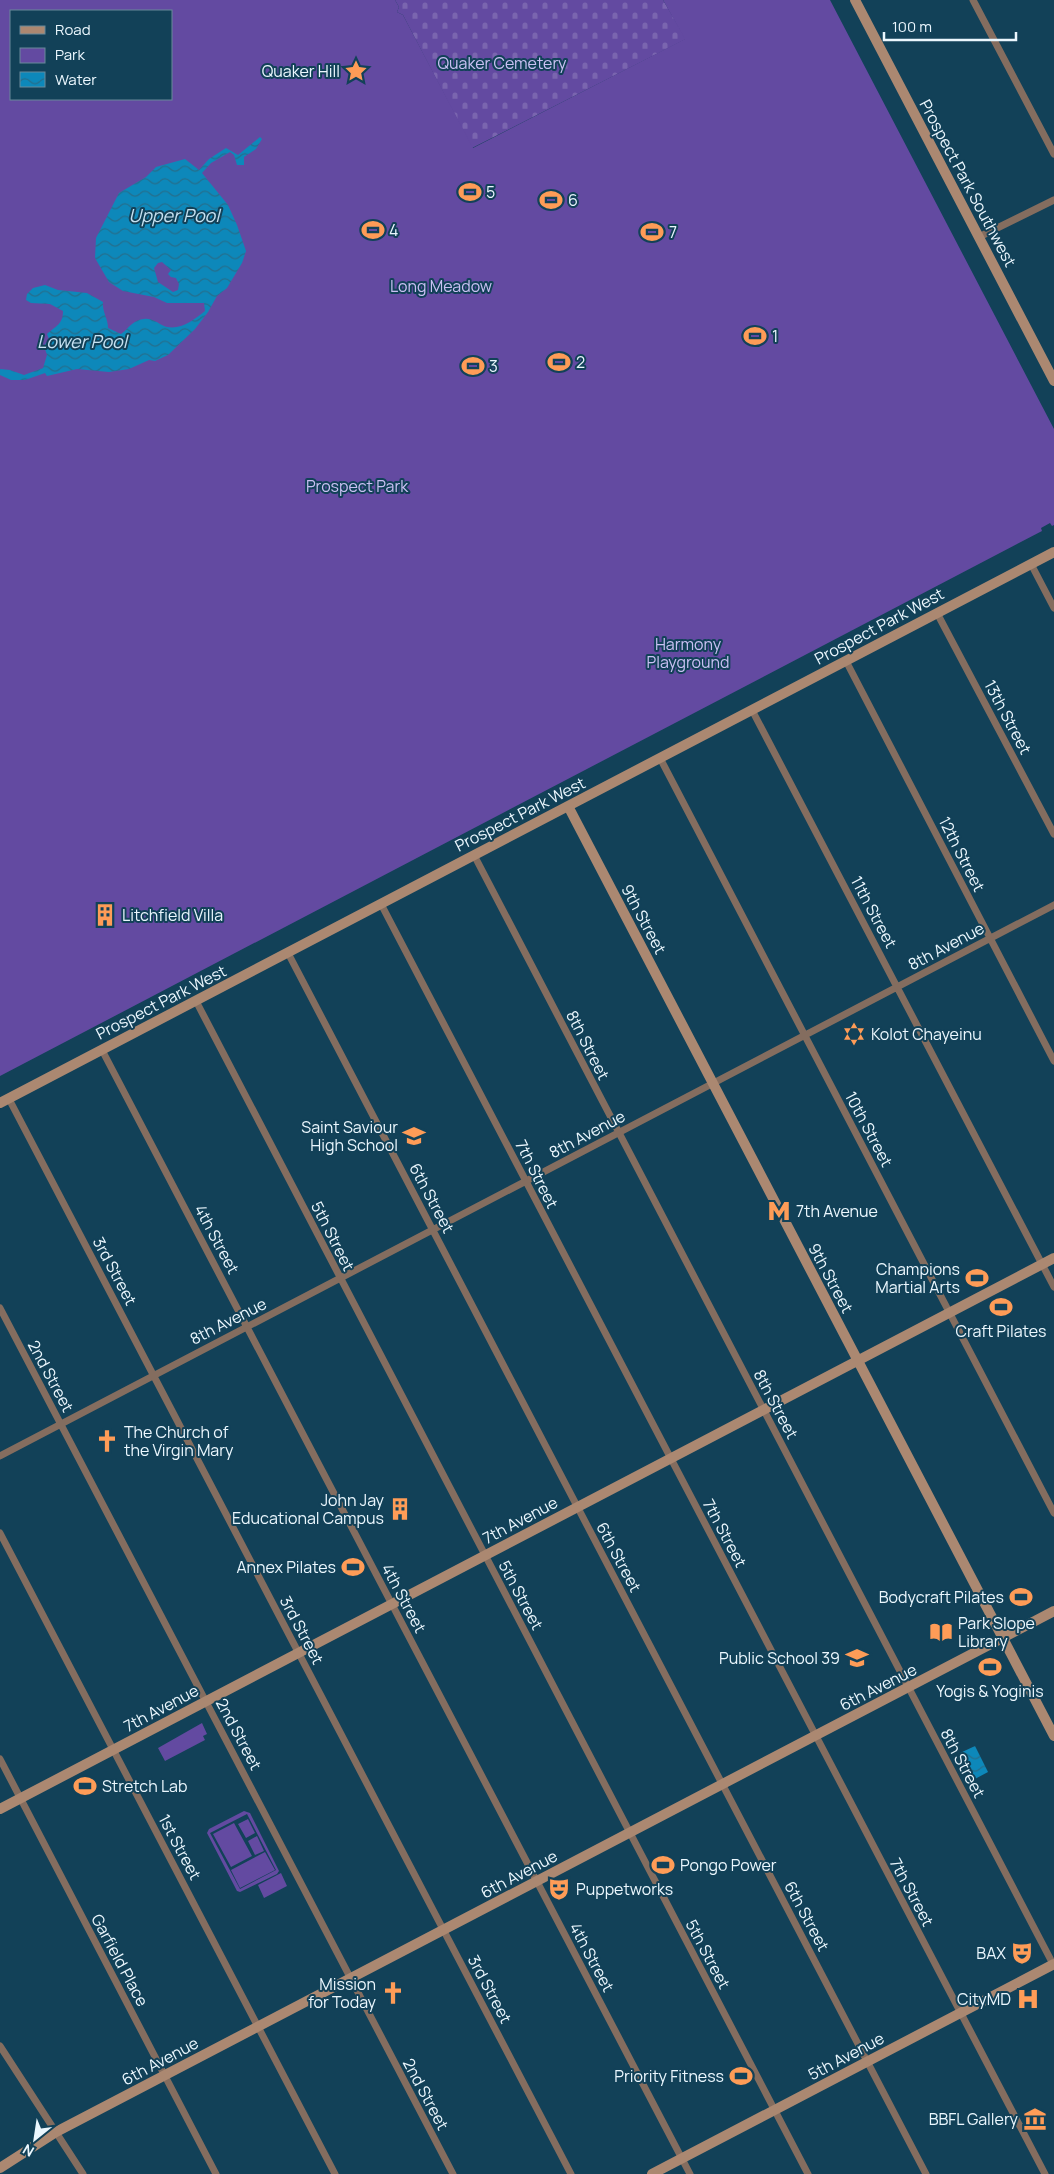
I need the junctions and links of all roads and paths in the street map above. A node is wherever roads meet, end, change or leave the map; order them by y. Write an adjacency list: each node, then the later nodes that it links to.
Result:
1 (855, 0): 5 (street, Prospect Park Southwest)
2 (973, 0): 3 (street)
3 (1054, 154)
4 (1054, 200): 5 (street)
5 (979, 237): 6 (street, Prospect Park Southwest)
6 (1054, 381)
7 (1054, 552): 8 (street, Prospect Park West)
8 (1031, 564): 9 (street); 10 (street, Prospect Park West)
9 (1054, 608)
10 (937, 613): 11 (street, Prospect Park West); 15 (street, 13th Street)
11 (846, 661): 12 (street, Prospect Park West); 19 (street, 12th Street)
12 (752, 710): 13 (street, Prospect Park West); 21 (street, 11th Street)
13 (660, 758): 14 (street, Prospect Park West); 23 (street, 10th Street)
14 (568, 806): 16 (street, Prospect Park West); 26 (street, 9th Street)
15 (1054, 834)
16 (474, 855): 17 (street, Prospect Park West); 28 (street, 8th Street)
17 (381, 904): 20 (street, Prospect Park West); 29 (street, 7th Street)
18 (1054, 905): 19 (street, 8th Avenue)
19 (990, 939): 21 (street, 8th Avenue); 25 (street, 12th Street)
20 (288, 953): 22 (street, Prospect Park West); 30 (street, 6th Street)
21 (898, 987): 23 (street, 8th Avenue); 32 (street, 11th Street)
22 (196, 1001): 24 (street, Prospect Park West); 33 (street, 5th Street)
23 (805, 1036): 26 (street, 8th Avenue); 36 (street, 10th Street)
24 (102, 1050): 27 (street, Prospect Park West); 37 (street, 4th Street)
25 (1054, 1060)
26 (713, 1084): 28 (street, 8th Avenue); 38 (street, 9th Street)
27 (4, 1101): 39 (street, 3rd Street)
28 (619, 1133): 29 (street, 8th Avenue); 40 (street, 8th Street)
29 (526, 1182): 30 (street, 8th Avenue); 43 (street, 7th Street)
30 (433, 1230): 33 (street, 8th Avenue); 44 (street, 6th Street)
31 (1054, 1258): 32 (street, 7th Avenue)
32 (1042, 1264): 34 (street, 11th Street); 36 (street, 7th Avenue)
33 (340, 1278): 37 (street, 8th Avenue); 47 (street, 5th Street)
34 (1054, 1286)
35 (0, 1308): 41 (street, 2nd Street)
36 (949, 1313): 38 (street, 7th Avenue); 45 (street, 10th Street)
37 (247, 1327): 39 (street, 8th Avenue); 48 (street, 4th Street)
38 (858, 1360): 40 (street, 7th Avenue); 50 (street, 9th Street)
39 (154, 1376): 41 (street, 8th Avenue); 51 (street, 3rd Street)
40 (763, 1410): 43 (street, 7th Avenue); 52 (street, 8th Street)
41 (61, 1424): 42 (street, 8th Avenue); 53 (street, 2nd Street)
42 (0, 1456)
43 (670, 1458): 44 (street, 7th Avenue); 54 (street, 7th Street)
44 (578, 1507): 47 (street, 7th Avenue); 58 (street, 6th Street)
45 (1054, 1513)
46 (0, 1533): 56 (street, 1st Street)
47 (485, 1556): 48 (street, 7th Avenue); 61 (street, 5th Street)
48 (392, 1604): 51 (street, 7th Avenue); 62 (street, 4th Street)
49 (1054, 1611): 50 (street, 6th Avenue)
50 (1002, 1638): 52 (street, 6th Avenue); 55 (street, 9th Street)
51 (299, 1652): 53 (street, 7th Avenue); 63 (street, 3rd Street)
52 (908, 1688): 54 (street, 6th Avenue); 64 (street, 8th Street)
53 (206, 1701): 56 (street, 7th Avenue); 65 (street, 2nd Street)
54 (815, 1736): 58 (street, 6th Avenue); 66 (street, 7th Street)
55 (1054, 1736)
56 (113, 1750): 59 (street, 7th Avenue); 67 (street, 1st Street)
57 (0, 1759): 59 (street, Garfield Place)
58 (722, 1784): 61 (street, 6th Avenue); 69 (street, 6th Street)
59 (20, 1798): 60 (street, 7th Avenue); 70 (street, Garfield Place)
60 (0, 1809)
61 (630, 1833): 62 (street, 6th Avenue); 71 (street, 5th Street)
62 (537, 1881): 63 (street, 6th Avenue); 73 (street, 4th Street)
63 (444, 1930): 65 (street, 6th Avenue); 79 (street, 3rd Street)
64 (1054, 1965): 66 (street, 5th Avenue)
65 (351, 1978): 67 (street, 6th Avenue); 78 (street, 2nd Street)
66 (960, 2013): 69 (street, 5th Avenue); 84 (street, 7th Street)
67 (258, 2027): 70 (street, 6th Avenue); 77 (street, 1st Street)
68 (0, 2046): 72 (street)
69 (867, 2062): 71 (street, 5th Avenue); 83 (street, 6th Street)
70 (165, 2076): 72 (street, 6th Avenue); 76 (street, Garfield Place)
71 (774, 2110): 73 (street, 5th Avenue); 82 (street, 5th Street)
72 (56, 2132): 74 (street, 6th Avenue); 75 (street)
73 (682, 2158): 80 (street, 5th Avenue); 81 (street, 4th Street)
74 (0, 2168)
75 (83, 2174)
76 (216, 2174)
77 (335, 2174)
78 (453, 2174)
79 (571, 2174)
80 (652, 2174)
81 (690, 2174)
82 (808, 2174)
83 (926, 2174)
84 (1045, 2174)

